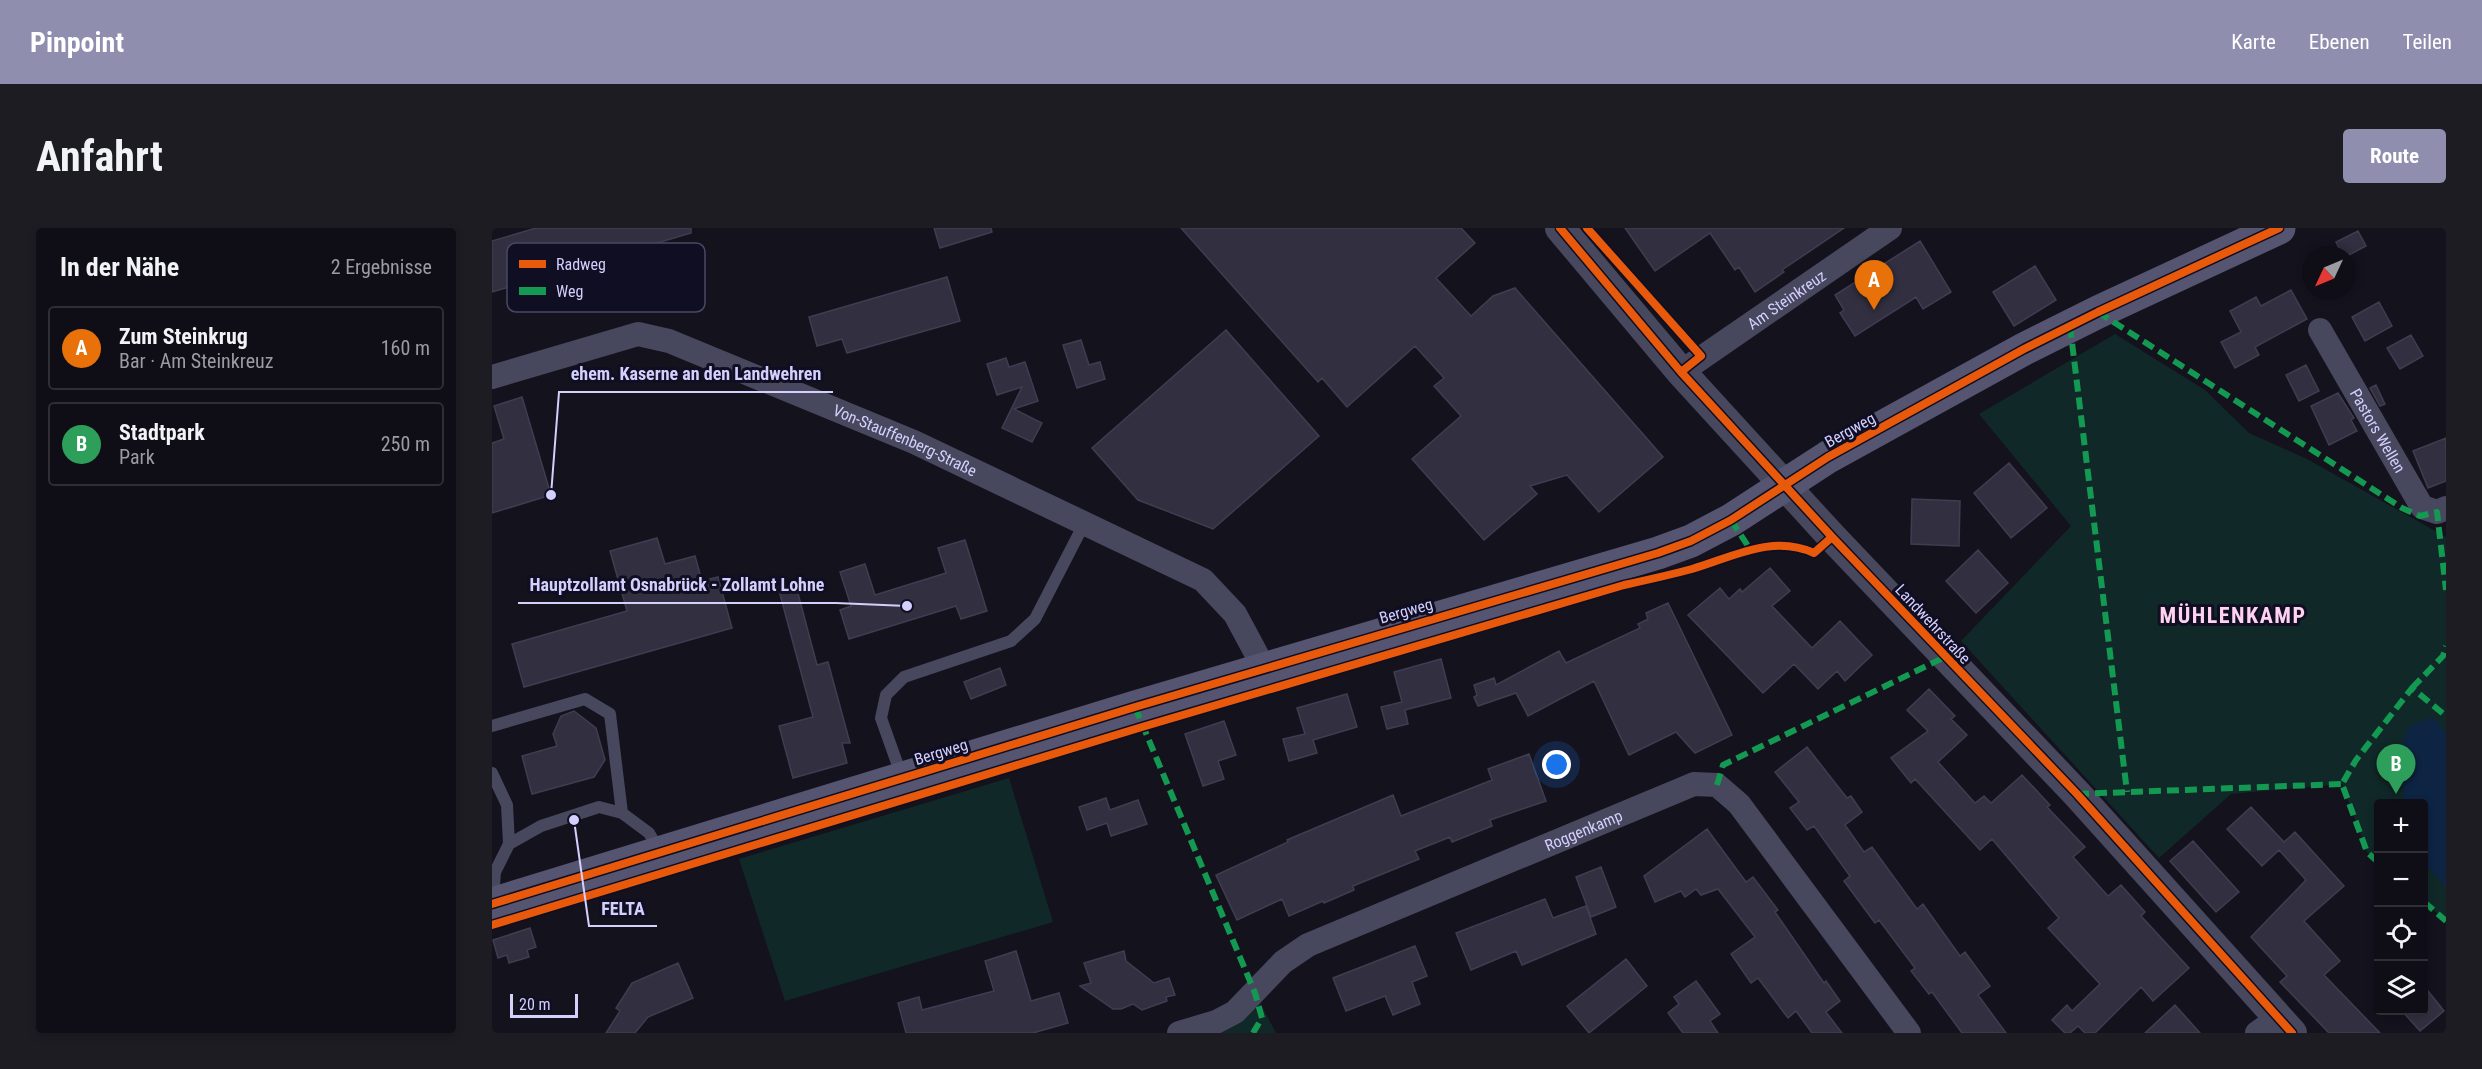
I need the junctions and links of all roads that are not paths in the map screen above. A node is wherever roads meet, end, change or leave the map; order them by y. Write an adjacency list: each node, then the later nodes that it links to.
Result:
1 (1560, 228): 5 (street, Landwehrstraße)
2 (1890, 228): 5 (street, Am Steinkreuz)
3 (2279, 228): 7 (main road, Bergweg)
4 (2320, 330): 8 (street, Pastors Wellen)
5 (1681, 372): 7 (street, Landwehrstraße)
6 (492, 376): 9 (street, Von-Stauffenberg-Straße)
7 (1785, 484): 10 (main road, Bergweg); 18 (street, Landwehrstraße)
8 (2446, 508)
9 (1084, 524): 10 (street, Von-Stauffenberg-Straße); 13 (lane)
10 (1264, 668): 13 (main road, Bergweg)
11 (492, 726): 14 (lane)
12 (492, 773): 15 (lane)
13 (902, 778): 16 (main road, Bergweg)
14 (622, 813): 15 (lane); 16 (lane)
15 (509, 844): 17 (lane)
16 (660, 853): 17 (main road, Bergweg)
17 (493, 904)
18 (2276, 1028)
19 (1179, 1033): 20 (street, Roggenkamp)
20 (1909, 1033)

